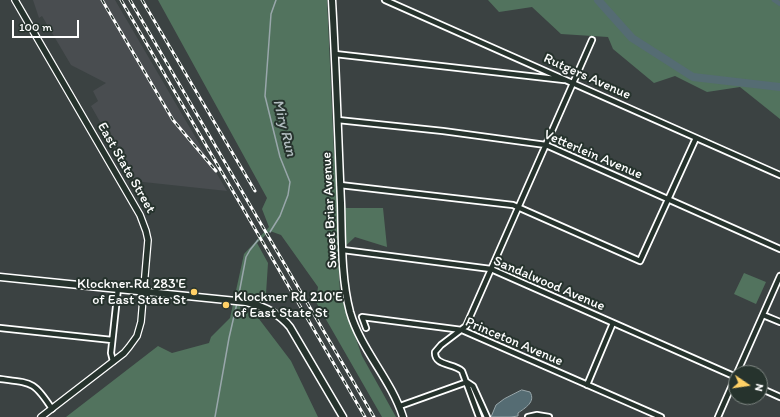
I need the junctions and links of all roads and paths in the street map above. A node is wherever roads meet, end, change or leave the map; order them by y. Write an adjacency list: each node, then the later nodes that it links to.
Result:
1 (15, 0): 20 (street, East State Street)
2 (332, 0): 5 (main road, Sweet Briar Avenue)
3 (385, 0): 6 (street, Rutgers Avenue)
4 (592, 40): 6 (street)
5 (335, 54): 6 (street); 7 (main road, Sweet Briar Avenue)
6 (571, 82): 8 (street, Rutgers Avenue); 9 (street)
7 (338, 120): 9 (street, Vetterlein Avenue); 11 (main road, Sweet Briar Avenue)
8 (696, 138): 10 (street, Rutgers Avenue); 12 (street)
9 (546, 145): 12 (street, Vetterlein Avenue); 13 (street)
10 (780, 175)
11 (340, 185): 13 (street); 15 (main road, Sweet Briar Avenue)
12 (668, 199): 13 (street); 14 (street, Vetterlein Avenue)
13 (519, 207): 16 (street)
14 (780, 249)
15 (343, 250): 16 (street, Sandalwood Avenue); 37 (main road, Sweet Briar Avenue)
16 (491, 269): 23 (street, Sandalwood Avenue); 26 (street)
17 (780, 276): 21 (street)
18 (0, 277): 19 (main road)
19 (118, 288): 20 (main road); 27 (street)
20 (144, 291): 28 (street, East State Street); 40 (main road)
21 (763, 315): 22 (street); 29 (street)
22 (780, 322)
23 (613, 323): 30 (street, Sandalwood Avenue); 33 (street)
24 (0, 328): 27 (street)
25 (366, 328): 26 (street, Princeton Avenue)
26 (462, 330): 32 (street); 33 (street, Princeton Avenue)
27 (112, 340): 28 (street)
28 (113, 361): 38 (street, East State Street)
29 (741, 365)
30 (728, 373)
31 (0, 379): 38 (street)
32 (467, 382): 37 (street); 42 (street); 43 (street)
33 (587, 385): 46 (street, Princeton Avenue)
34 (768, 392): 36 (street)
35 (728, 394): 47 (street)
36 (780, 397)
37 (400, 406): 41 (main road, Sweet Briar Avenue)
38 (52, 409): 39 (street, East State Street)
39 (41, 417)
40 (343, 417)
41 (403, 417)
42 (480, 417)
43 (486, 417)
44 (528, 417): 45 (street)
45 (548, 417)
46 (661, 417)
47 (718, 417)

